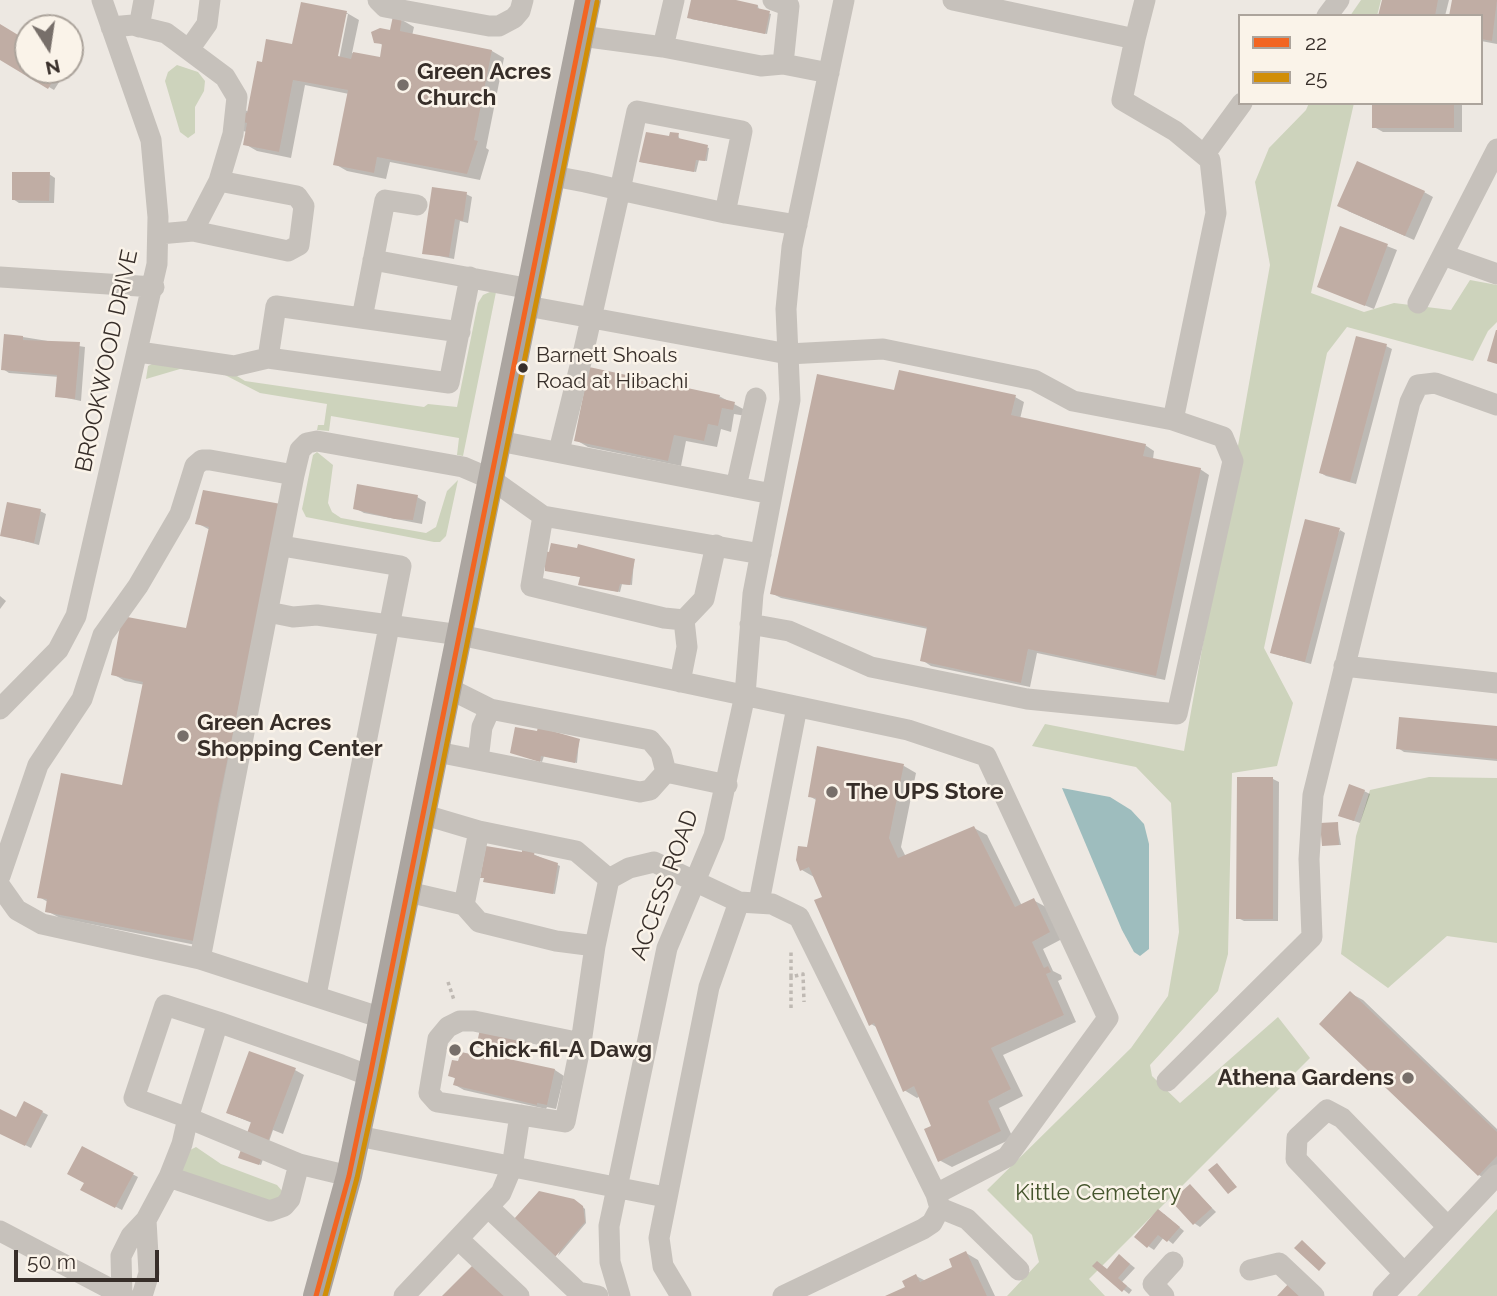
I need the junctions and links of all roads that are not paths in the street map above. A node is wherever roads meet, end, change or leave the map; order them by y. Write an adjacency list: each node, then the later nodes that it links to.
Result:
1 (102, 0): 13 (street, BROOKWOOD DRIVE)
2 (144, 0): 14 (street)
3 (209, 0): 18 (street)
4 (378, 0): 5 (street)
5 (523, 0)
6 (588, 0): 15 (main road)
7 (674, 0): 17 (street)
8 (774, 0): 19 (street)
9 (844, 0): 20 (street, ACCESS ROAD)
10 (953, 0): 12 (street)
11 (1145, 0): 16 (street)
12 (998, 5): 16 (street)
13 (111, 27): 14 (street); 31 (street, BROOKWOOD DRIVE)
14 (139, 27): 18 (street)
15 (580, 36): 17 (street); 24 (main road)
16 (1135, 39): 23 (street)
17 (663, 47): 19 (street)
18 (190, 48): 25 (street)
19 (783, 64): 20 (street)
20 (829, 73): 29 (street, ACCESS ROAD)
21 (1241, 105): 23 (street)
22 (1497, 149): 32 (street)
23 (1204, 155): 48 (street)
24 (553, 176): 26 (street); 38 (main road)
25 (219, 181): 30 (street); 30 (street)
26 (620, 190): 28 (street); 28 (street); 40 (street)
27 (417, 205): 33 (street)
28 (725, 213): 29 (street)
29 (797, 225): 44 (street, ACCESS ROAD)
30 (193, 231): 31 (street)
31 (159, 234): 37 (street, BROOKWOOD DRIVE)
32 (1443, 255): 34 (street); 39 (street)
33 (373, 260): 36 (street); 41 (street)
34 (1497, 274)
35 (0, 277): 37 (street)
36 (470, 277): 38 (street); 42 (street)
37 (154, 287): 43 (street, BROOKWOOD DRIVE)
38 (529, 298): 40 (street); 49 (main road)
39 (1418, 303)
40 (592, 317): 44 (street); 50 (street)
41 (362, 318): 42 (street); 45 (street)
42 (460, 332): 45 (street)
43 (139, 352): 45 (street); 70 (street, BROOKWOOD DRIVE)
44 (788, 354): 48 (street); 54 (street, ACCESS ROAD)
45 (268, 358)
46 (755, 398): 53 (street)
47 (1497, 405): 64 (street)
48 (1172, 420): 61 (street)
49 (499, 441): 50 (street); 52 (main road)
50 (559, 451): 53 (street)
51 (294, 475): 52 (street); 57 (street); 78 (street)
52 (491, 479): 55 (street); 63 (main road)
53 (736, 487): 54 (street)
54 (772, 494): 58 (street, ACCESS ROAD)
55 (543, 516): 56 (street); 60 (street)
56 (716, 545): 58 (street); 60 (street)
57 (282, 546): 59 (street); 62 (street)
58 (761, 554): 61 (street, ACCESS ROAD)
59 (268, 612): 62 (street); 86 (street)
60 (684, 620): 65 (street)
61 (750, 624): 68 (street, ACCESS ROAD)
62 (390, 626): 63 (street); 87 (street)
63 (460, 635): 65 (street); 67 (main road)
64 (1344, 667): 66 (street); 92 (street)
65 (680, 682): 68 (street)
66 (1497, 683)
67 (450, 689): 71 (street); 72 (main road)
68 (745, 695): 69 (street); 75 (street, ACCESS ROAD)
69 (797, 707): 83 (street); 103 (street)
70 (0, 709)
71 (490, 709): 73 (street); 74 (street)
72 (437, 752): 73 (street); 76 (main road)
73 (478, 760): 74 (street)
74 (666, 772): 75 (street)
75 (727, 785): 80 (street, ACCESS ROAD)
76 (425, 815): 77 (street); 82 (main road)
77 (480, 831): 79 (street); 84 (street)
78 (0, 876)
79 (609, 879): 80 (street); 85 (street)
80 (695, 883): 83 (street); 101 (street, ACCESS ROAD)
81 (0, 886): 86 (street)
82 (408, 892): 84 (street); 88 (main road)
83 (749, 902): 102 (street); 103 (street)
84 (464, 905): 85 (street)
85 (595, 946): 90 (street)
86 (200, 959): 87 (street)
87 (316, 995): 88 (street)
88 (382, 1018): 91 (main road)
89 (218, 1023): 91 (street); 94 (street); 94 (street)
90 (581, 1043): 93 (street); 93 (street)
91 (370, 1076): 95 (main road)
92 (1167, 1081)
93 (520, 1115): 97 (street)
94 (188, 1118): 96 (street); 100 (street)
95 (358, 1136): 97 (street); 99 (main road)
96 (299, 1164): 99 (street); 100 (street)
97 (512, 1167): 101 (street); 104 (street)
98 (1497, 1175): 105 (street)
99 (349, 1176): 113 (main road)
100 (169, 1177): 112 (street)
101 (616, 1188): 102 (street); 117 (street, ACCESS ROAD)
102 (665, 1197): 118 (street)
103 (938, 1201): 109 (street); 119 (street)
104 (489, 1208): 107 (street); 116 (street)
105 (1448, 1227): 111 (street); 111 (street)
106 (0, 1231): 112 (street)
107 (458, 1239): 114 (street); 115 (street)
108 (1173, 1262): 120 (street)
109 (1019, 1270)
110 (1250, 1270): 121 (street)
111 (1404, 1273): 122 (street)
112 (120, 1294)
113 (316, 1296)
114 (404, 1296)
115 (519, 1296)
116 (598, 1296)
117 (620, 1296)
118 (681, 1296)
119 (783, 1296)
120 (1164, 1296)
121 (1314, 1296)
122 (1383, 1296)

